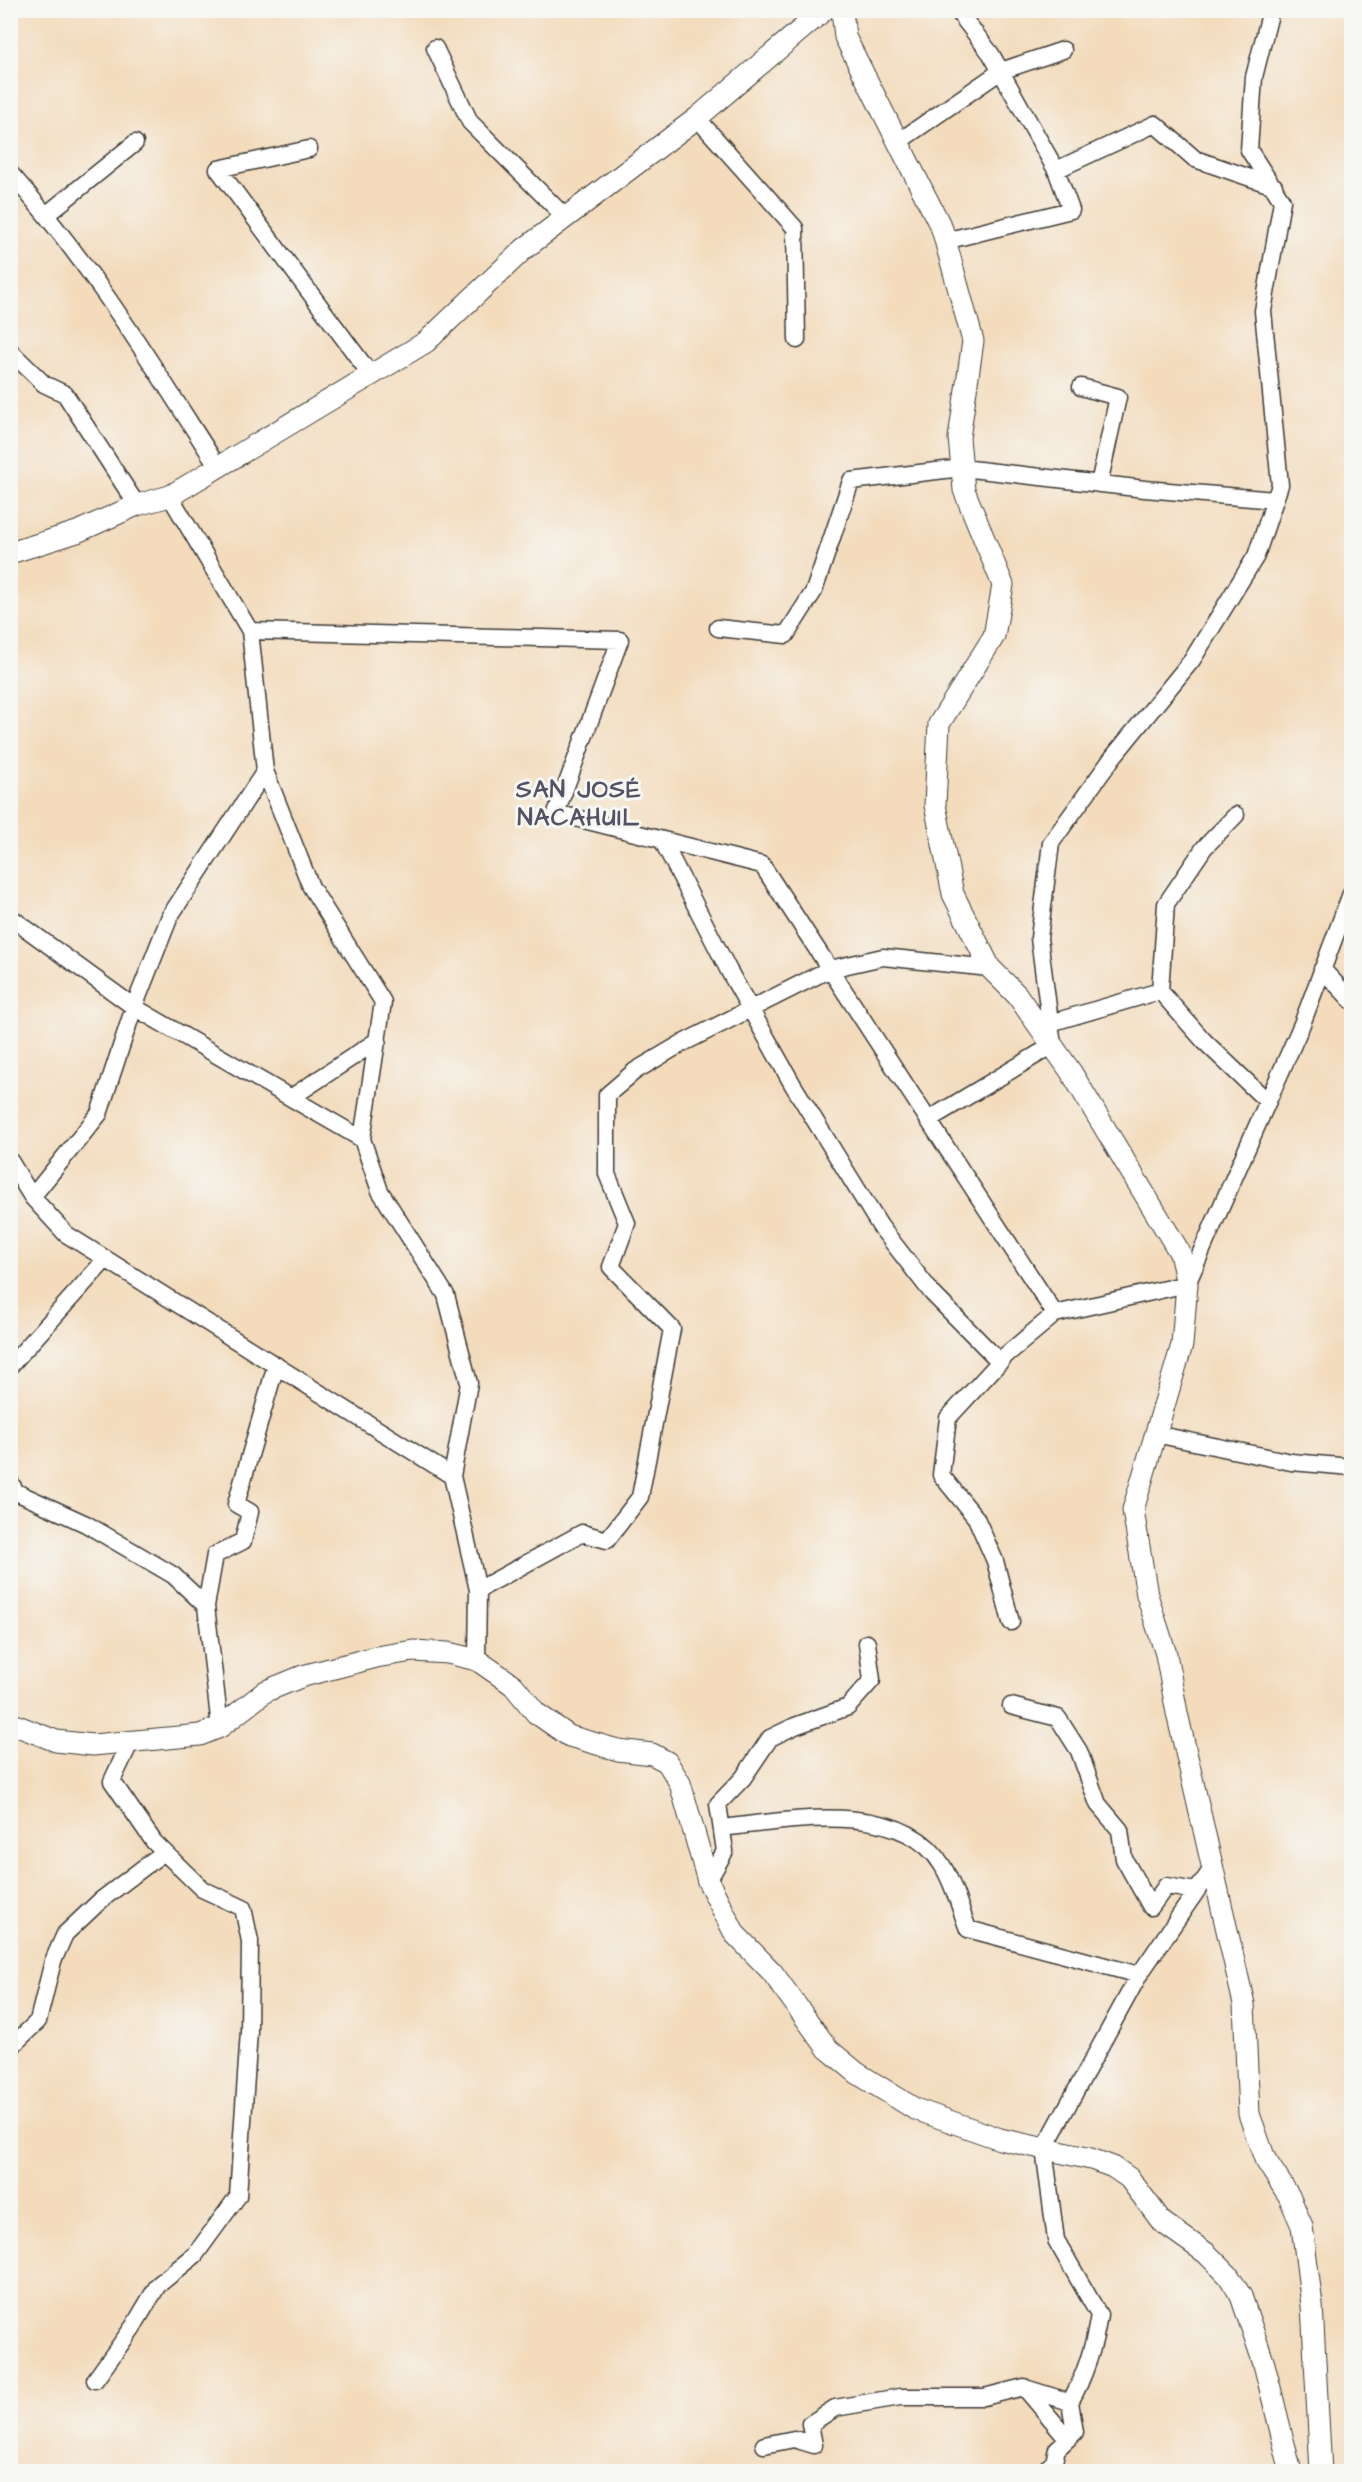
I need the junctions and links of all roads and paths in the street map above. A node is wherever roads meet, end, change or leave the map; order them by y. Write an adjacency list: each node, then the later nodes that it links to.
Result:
1 (824, 10): 8 (street)
2 (842, 10): 9 (street)
3 (957, 10): 7 (street)
4 (1271, 10): 14 (street)
5 (435, 48): 16 (street)
6 (1063, 50): 7 (street)
7 (1001, 71): 9 (street); 12 (street)
8 (697, 118): 16 (street); 18 (street)
9 (898, 142): 17 (street)
10 (135, 143): 15 (street)
11 (309, 149): 20 (street)
12 (1056, 170): 14 (street); 17 (street)
13 (10, 172): 15 (street)
14 (1274, 186): 26 (street)
15 (46, 215): 22 (street)
16 (566, 218): 20 (street)
17 (945, 241): 23 (street)
18 (797, 340)
19 (10, 351): 27 (street)
20 (371, 375): 22 (street)
21 (1081, 387): 24 (street)
22 (218, 467): 25 (street)
23 (962, 468): 24 (street); 29 (street); 36 (street)
24 (1099, 484): 26 (street)
25 (170, 496): 27 (street); 30 (street)
26 (1275, 500): 43 (street)
27 (137, 505): 28 (street)
28 (10, 554)
29 (718, 628)
30 (250, 631): 31 (street); 33 (street)
31 (265, 771): 41 (street); 44 (street)
32 (1236, 815): 39 (street)
33 (662, 840): 37 (street); 42 (street)
34 (1352, 891): 38 (street)
35 (10, 917): 41 (street)
36 (990, 968): 37 (street); 45 (street)
37 (830, 969): 42 (street); 48 (street)
38 (1322, 969): 40 (street); 47 (street)
39 (1160, 991): 43 (street); 47 (street)
40 (1352, 1001)
41 (134, 1007): 46 (street); 51 (street)
42 (750, 1008): 55 (street); 62 (street)
43 (1050, 1023): 45 (street)
44 (378, 1040): 46 (street); 49 (street)
45 (1053, 1045): 48 (street); 53 (street)
46 (292, 1097): 49 (street)
47 (1268, 1101): 53 (street)
48 (928, 1120): 54 (street)
49 (362, 1139): 60 (street)
50 (10, 1161): 51 (street)
51 (32, 1197): 52 (street)
52 (106, 1259): 56 (street); 57 (street)
53 (1187, 1284): 54 (street); 58 (street)
54 (1055, 1314): 55 (street)
55 (1000, 1362): 64 (street)
56 (276, 1365): 60 (street); 63 (street)
57 (10, 1366)
58 (1155, 1434): 59 (street); 73 (street)
59 (1352, 1467)
60 (452, 1476): 62 (street)
61 (10, 1482): 63 (street)
62 (478, 1590): 66 (street)
63 (206, 1606): 69 (street)
64 (1011, 1622)
65 (867, 1643): 71 (street)
66 (477, 1660): 69 (street); 74 (street)
67 (1011, 1706): 75 (street)
68 (10, 1723): 70 (street)
69 (220, 1726): 70 (street)
70 (130, 1743): 72 (street)
71 (722, 1828): 74 (street); 76 (street)
72 (164, 1852): 77 (street); 79 (street)
73 (1213, 1867): 75 (street); 86 (street)
74 (708, 1881): 78 (street)
75 (1196, 1892): 76 (street)
76 (1139, 1975): 78 (street)
77 (10, 2048)
78 (1044, 2149): 81 (street); 85 (street)
79 (95, 2380)
80 (1024, 2388): 81 (street); 82 (street); 83 (street)
81 (1070, 2402): 82 (street)
82 (1068, 2439): 84 (street)
83 (764, 2445)
84 (1044, 2472)
85 (1291, 2472)
86 (1321, 2472)

